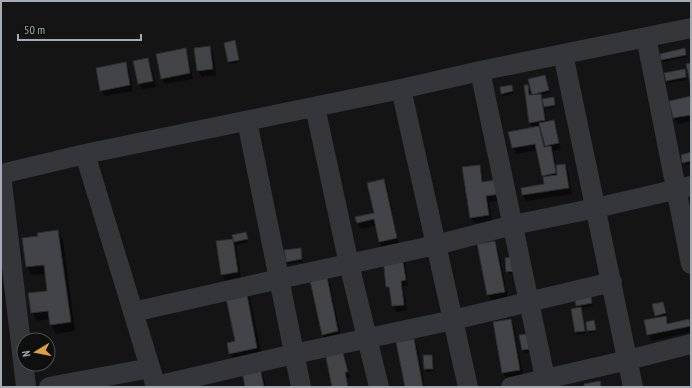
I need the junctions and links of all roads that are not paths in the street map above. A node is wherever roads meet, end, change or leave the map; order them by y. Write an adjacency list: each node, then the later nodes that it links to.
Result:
1 (691, 28): 2 (street)
2 (646, 37): 3 (street); 10 (street)
3 (563, 54): 4 (street); 11 (street)
4 (480, 71): 5 (street); 12 (street)
5 (401, 89): 6 (street); 13 (street)
6 (315, 107): 7 (street); 14 (street)
7 (247, 121): 8 (street); 16 (street)
8 (85, 154): 9 (street); 19 (street)
9 (1, 174): 28 (street)
10 (684, 187): 11 (street); 15 (street)
11 (596, 208): 12 (street); 17 (street)
12 (513, 225): 13 (street); 18 (street)
13 (436, 245): 14 (street); 20 (street)
14 (350, 264): 16 (street); 21 (street)
15 (691, 264)
16 (279, 279): 19 (street); 23 (street)
17 (612, 282): 18 (street); 24 (street)
18 (529, 302): 20 (street); 27 (street)
19 (133, 312): 25 (street)
20 (453, 320): 21 (street); 32 (street)
21 (368, 338): 23 (street); 31 (street)
22 (691, 344): 24 (street)
23 (294, 354): 25 (street); 30 (street)
24 (628, 360): 27 (street); 34 (street)
25 (154, 380): 26 (street)
26 (91, 383): 29 (street)
27 (546, 383): 33 (street)
28 (26, 387)
29 (49, 387)
30 (301, 387)
31 (379, 387)
32 (468, 387)
33 (511, 387)
34 (633, 387)

